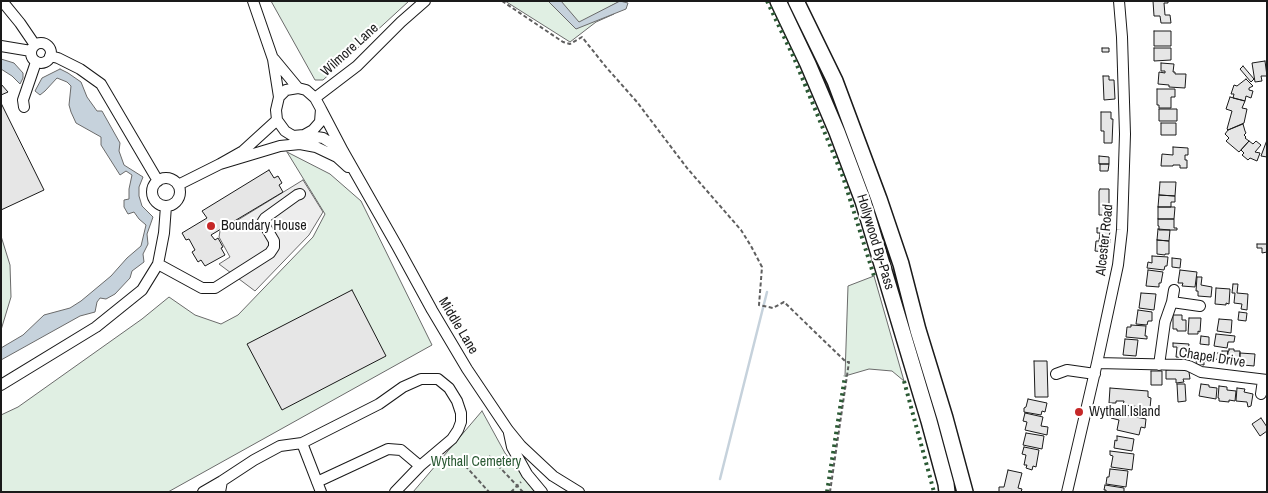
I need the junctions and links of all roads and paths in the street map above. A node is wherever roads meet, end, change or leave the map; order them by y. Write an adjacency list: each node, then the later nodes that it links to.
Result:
1 (2, 1): 9 (street)
2 (253, 1): 11 (street)
3 (425, 1): 15 (street, Wilmore Lane)
4 (502, 1): 54 (path)
5 (778, 1): 55 (highway, Hollywood By-Pass)
6 (796, 1): 56 (highway, Hollywood By-Pass)
7 (1118, 1): 32 (street, Alcester Road)
8 (1, 46): 9 (street)
9 (33, 48): 10 (street); 12 (street)
10 (50, 56): 12 (street); 23 (street)
11 (273, 59): 13 (street); 14 (street)
12 (36, 62): 16 (street)
13 (298, 88): 14 (street); 15 (street)
14 (279, 97): 18 (street)
15 (315, 98): 17 (street, Middle Lane)
16 (24, 106)
17 (321, 109): 19 (street); 20 (street, Middle Lane)
18 (277, 120): 19 (street, Middle Lane); 21 (street)
19 (304, 135): 20 (street, Middle Lane)
20 (343, 151): 22 (street, Middle Lane)
21 (220, 164): 22 (street); 24 (street)
22 (358, 176): 37 (street, Middle Lane)
23 (158, 181): 24 (street); 26 (street)
24 (178, 185): 26 (street)
25 (300, 194): 27 (street)
26 (166, 206): 27 (street)
27 (158, 264): 35 (street)
28 (1174, 290): 29 (street)
29 (1172, 302): 30 (street); 31 (street)
30 (1200, 306)
31 (1159, 365): 32 (street, Chapel Drive); 34 (street, Chapel Drive)
32 (1096, 368): 33 (street, Chapel Drive); 43 (street, Alcester Road)
33 (1056, 374)
34 (1265, 380): 36 (street, Chapel Drive)
35 (1, 385)
36 (1261, 394)
37 (508, 430): 42 (street); 53 (street, Middle Lane)
38 (302, 444): 41 (street); 45 (street); 46 (street)
39 (490, 456): 44 (path)
40 (461, 461): 49 (path)
41 (420, 466): 46 (street); 48 (street)
42 (527, 474): 44 (path); 52 (street)
43 (1071, 478): 57 (street, Alcester Road); 58 (street, Alcester Road)
44 (517, 485): 50 (path); 51 (path)
45 (221, 487): 47 (street)
46 (319, 489)
47 (203, 492)
48 (396, 492)
49 (489, 492)
50 (511, 492)
51 (523, 492)
52 (542, 492)
53 (579, 492)
54 (830, 492)
55 (947, 492)
56 (965, 492)
57 (1063, 492)
58 (1067, 492)

